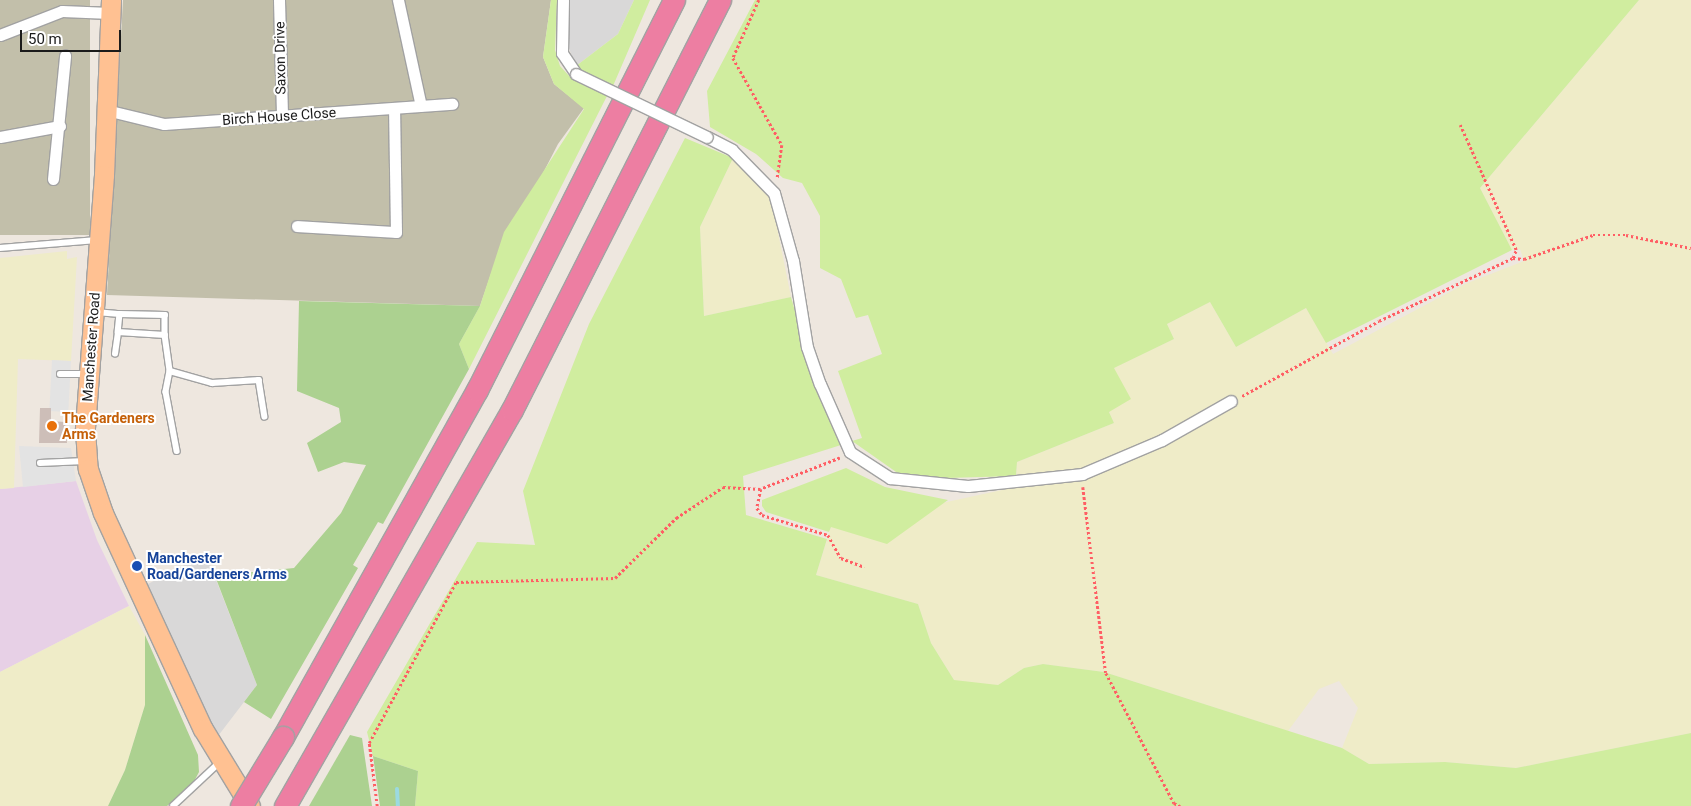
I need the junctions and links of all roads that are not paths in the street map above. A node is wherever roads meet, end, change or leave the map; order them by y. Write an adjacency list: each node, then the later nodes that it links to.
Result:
1 (279, 0): 14 (street, Saxon Drive)
2 (398, 0): 11 (street)
3 (563, 0): 29 (street, bridge)
4 (674, 0): 36 (highway, bridge)
5 (720, 0): 38 (highway)
6 (64, 6): 7 (street); 8 (street)
7 (111, 7): 13 (main road, Manchester Road)
8 (0, 35)
9 (64, 56): 15 (street)
10 (452, 104): 11 (street, Birch House Close)
11 (421, 106): 12 (street, Birch House Close)
12 (394, 108): 14 (street, Birch House Close); 18 (street)
13 (106, 110): 14 (street, Birch House Close); 19 (main road, Manchester Road)
14 (282, 116)
15 (60, 126): 16 (street); 17 (street)
16 (0, 138)
17 (54, 179)
18 (297, 226)
19 (99, 240): 20 (lane); 21 (main road, Manchester Road)
20 (0, 248)
21 (94, 312): 22 (lane); 28 (main road, Manchester Road)
22 (120, 314): 23 (lane); 24 (lane)
23 (118, 332): 24 (lane); 25 (lane)
24 (165, 335): 26 (lane)
25 (115, 354)
26 (170, 371): 30 (lane); 31 (lane)
27 (60, 374): 28 (lane)
28 (89, 374): 32 (main road, Manchester Road)
29 (1232, 402)
30 (265, 417)
31 (177, 451)
32 (87, 461): 33 (lane); 34 (main road, Manchester Road)
33 (40, 463)
34 (220, 762): 35 (lane); 37 (main road, Manchester Road)
35 (173, 806)
36 (241, 806)
37 (250, 806)
38 (285, 806)

